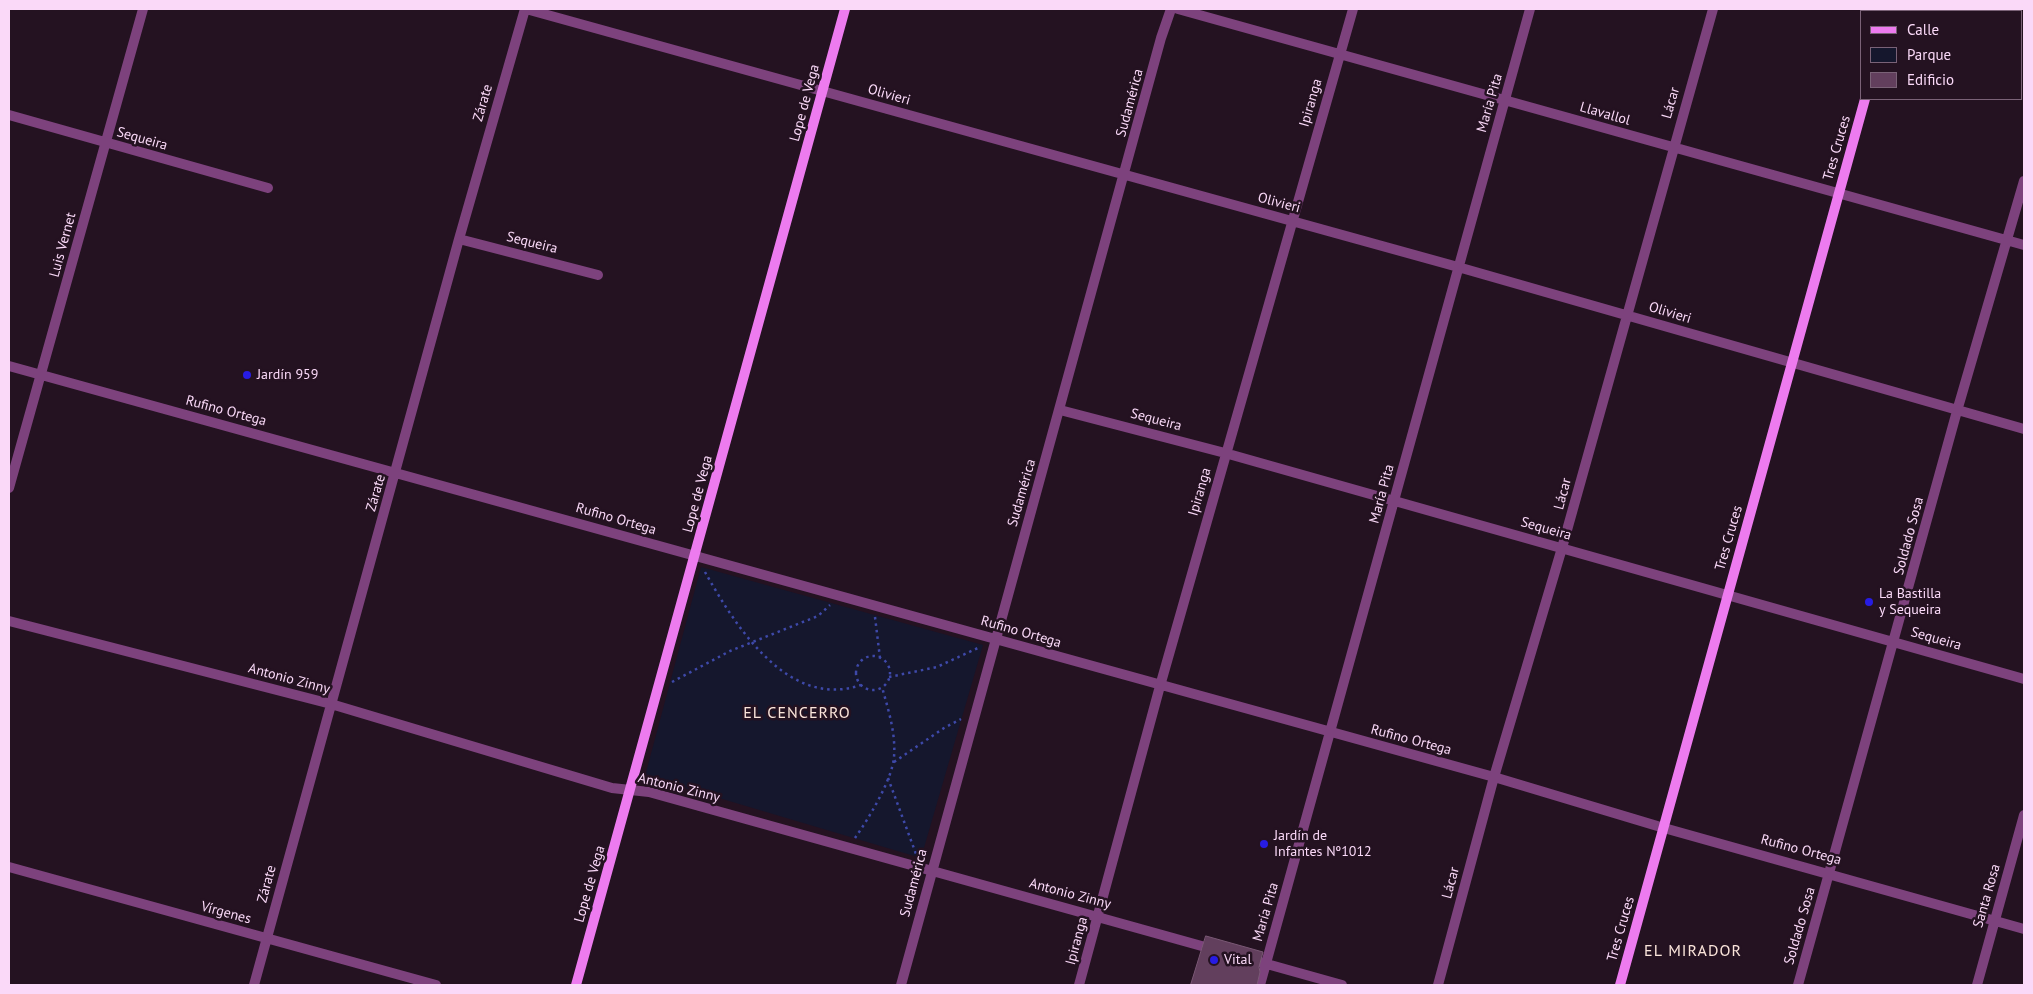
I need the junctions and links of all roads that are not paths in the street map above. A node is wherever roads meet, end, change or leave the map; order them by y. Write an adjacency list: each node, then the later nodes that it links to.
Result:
1 (143, 9): 14 (street, Luis Vernet)
2 (525, 9): 10 (street, Olivieri); 21 (street, Zárate)
3 (845, 9): 10 (street, Lope de Vega)
4 (1171, 9): 16 (street, Sudamérica)
5 (1178, 9): 9 (street, Llavallol)
6 (1352, 9): 9 (street, Ipiranga)
7 (1530, 9): 11 (street, María Pita)
8 (1713, 9): 15 (street, Lácar)
9 (1339, 54): 11 (street, Llavallol); 20 (street, Ipiranga)
10 (823, 91): 16 (street, Olivieri); 38 (street, Lope de Vega)
11 (1505, 99): 15 (street, Llavallol); 24 (street, María Pita)
12 (1865, 100): 19 (street, Tres Cruces)
13 (9, 115): 14 (street, Sequeira)
14 (105, 143): 18 (street, Sequeira); 29 (street, Luis Vernet)
15 (1672, 148): 19 (street, Llavallol); 26 (street, Lácar)
16 (1125, 175): 20 (street, Olivieri); 30 (street, Sudamérica)
17 (2024, 181): 22 (street, Soldado Sosa)
18 (268, 188)
19 (1839, 194): 22 (street, Llavallol); 27 (street, Tres Cruces)
20 (1293, 221): 24 (street, Olivieri); 33 (street, Ipiranga)
21 (458, 239): 25 (street, Sequeira); 34 (street, Zárate)
22 (2007, 240): 23 (street, Llavallol); 31 (street, Soldado Sosa)
23 (2024, 245)
24 (1458, 267): 26 (street, Olivieri); 36 (street, María Pita)
25 (598, 275)
26 (1627, 315): 27 (street, Olivieri); 37 (street, Lácar)
27 (1792, 364): 31 (street, Olivieri); 39 (street, Tres Cruces)
28 (9, 366): 29 (street, Rufino Ortega)
29 (42, 376): 34 (street, Rufino Ortega); 35 (street, Luis Vernet)
30 (1060, 410): 33 (street, Sequeira); 41 (street, Sudamérica)
31 (1957, 411): 32 (street, Olivieri); 42 (street, Soldado Sosa)
32 (2024, 429)
33 (1226, 453): 36 (street, Sequeira); 44 (street, Ipiranga)
34 (396, 472): 38 (street, Rufino Ortega); 45 (street, Zárate)
35 (9, 488)
36 (1395, 500): 37 (street, Sequeira); 46 (street, María Pita)
37 (1562, 548): 39 (street, Sequeira); 47 (street, Lácar)
38 (695, 556): 41 (street, Rufino Ortega); 48 (street, Lope de Vega)
39 (1727, 596): 42 (street, Sequeira); 50 (street, Tres Cruces)
40 (9, 621): 45 (street, Antonio Zinny)
41 (996, 640): 44 (street, Rufino Ortega); 52 (street, Sudamérica)
42 (1894, 642): 43 (street, Sequeira); 53 (street, Soldado Sosa)
43 (2024, 679)
44 (1160, 686): 46 (street, Rufino Ortega); 54 (street, Ipiranga)
45 (331, 704): 48 (street, Antonio Zinny); 57 (street, Zárate)
46 (1331, 732): 47 (street, Rufino Ortega); 58 (street, María Pita)
47 (1494, 777): 50 (street, Rufino Ortega); 66 (street, Lácar)
48 (631, 790): 52 (street, Antonio Zinny); 61 (street, Lope de Vega)
49 (2024, 815): 55 (street, Santa Rosa)
50 (1664, 828): 53 (street, Rufino Ortega); 67 (street, Tres Cruces)
51 (9, 868): 57 (street, Vírgenes)
52 (931, 870): 54 (street, Antonio Zinny); 62 (street, Sudamérica)
53 (1830, 872): 55 (street, Rufino Ortega); 68 (street, Soldado Sosa)
54 (1098, 916): 58 (street, Antonio Zinny); 63 (street, Ipiranga)
55 (1995, 920): 56 (street, Rufino Ortega); 69 (street, Santa Rosa)
56 (2024, 929)
57 (267, 938): 59 (street, Zárate); 60 (street, Vírgenes)
58 (1266, 964): 64 (street, María Pita); 65 (street, Antonio Zinny)
59 (254, 985)
60 (436, 985)
61 (576, 985)
62 (901, 985)
63 (1080, 985)
64 (1260, 985)
65 (1342, 985)
66 (1438, 985)
67 (1620, 985)
68 (1798, 985)
69 (1976, 985)

